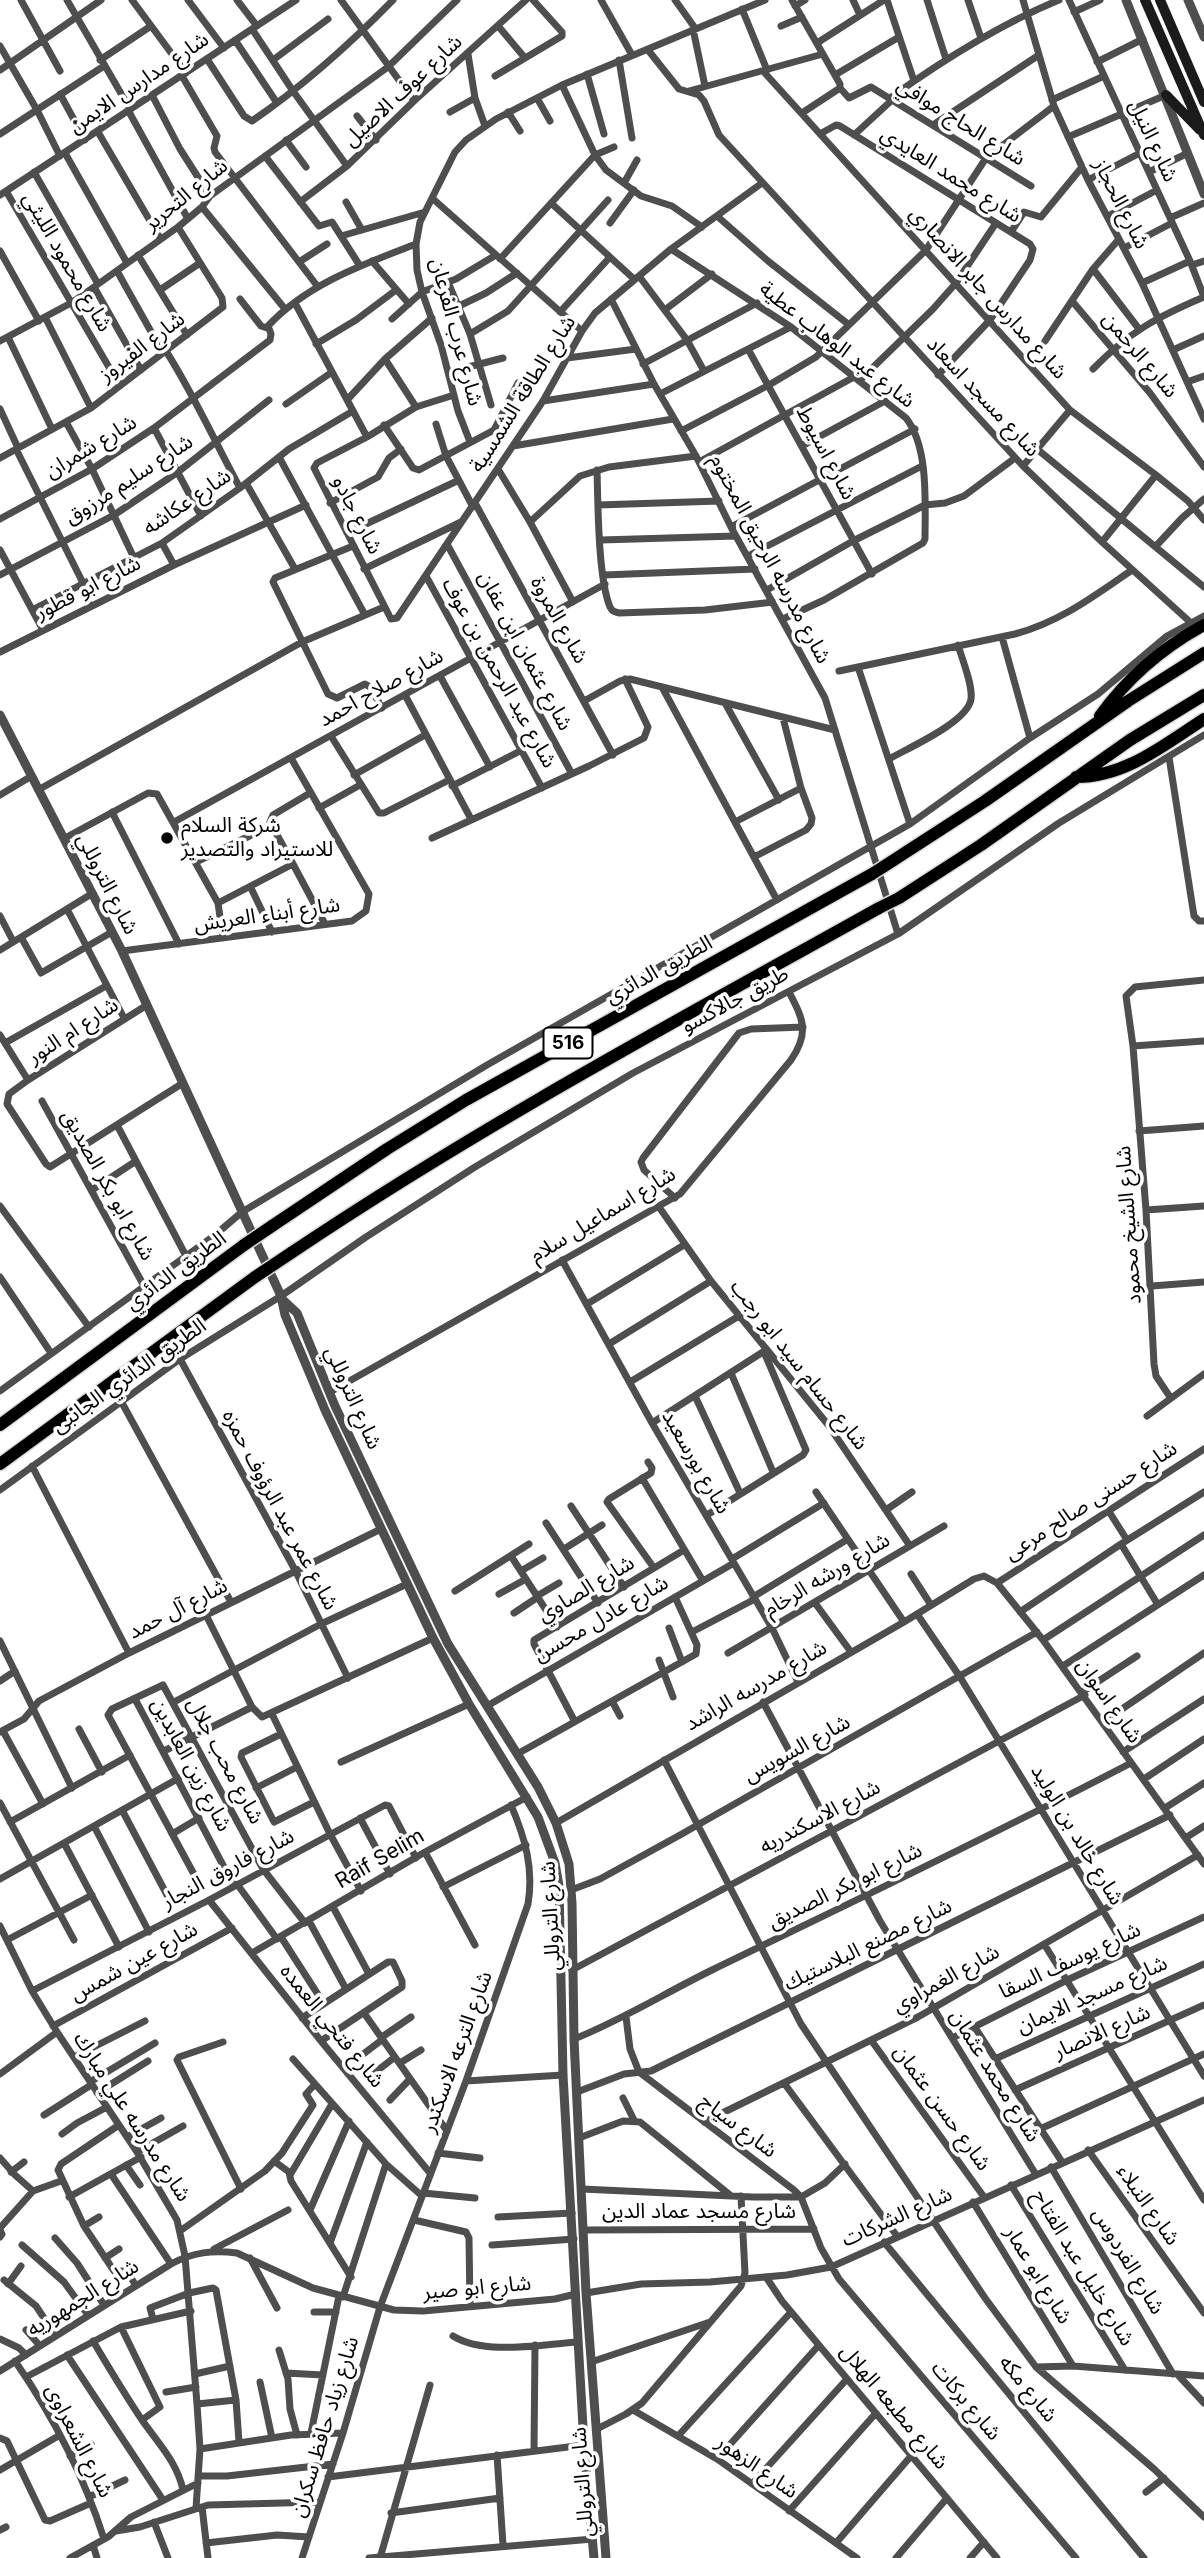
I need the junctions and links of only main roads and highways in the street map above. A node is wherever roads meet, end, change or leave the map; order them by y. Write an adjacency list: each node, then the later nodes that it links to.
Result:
1 (1145, 0): 5 (main road)
2 (1160, 0): 4 (main road)
3 (1166, 95): 5 (main road)
4 (1204, 102)
5 (1204, 134)
6 (1204, 625): 10 (highway)
7 (1204, 653): 10 (highway, الطريق الدائري / 516)
8 (1204, 695): 11 (highway, 516)
9 (1204, 719): 11 (highway)
10 (1095, 723): 12 (highway, الطريق الدائري / 516, bridge)
11 (1075, 777): 13 (highway, 516, bridge)
12 (0, 1425)
13 (0, 1464)

